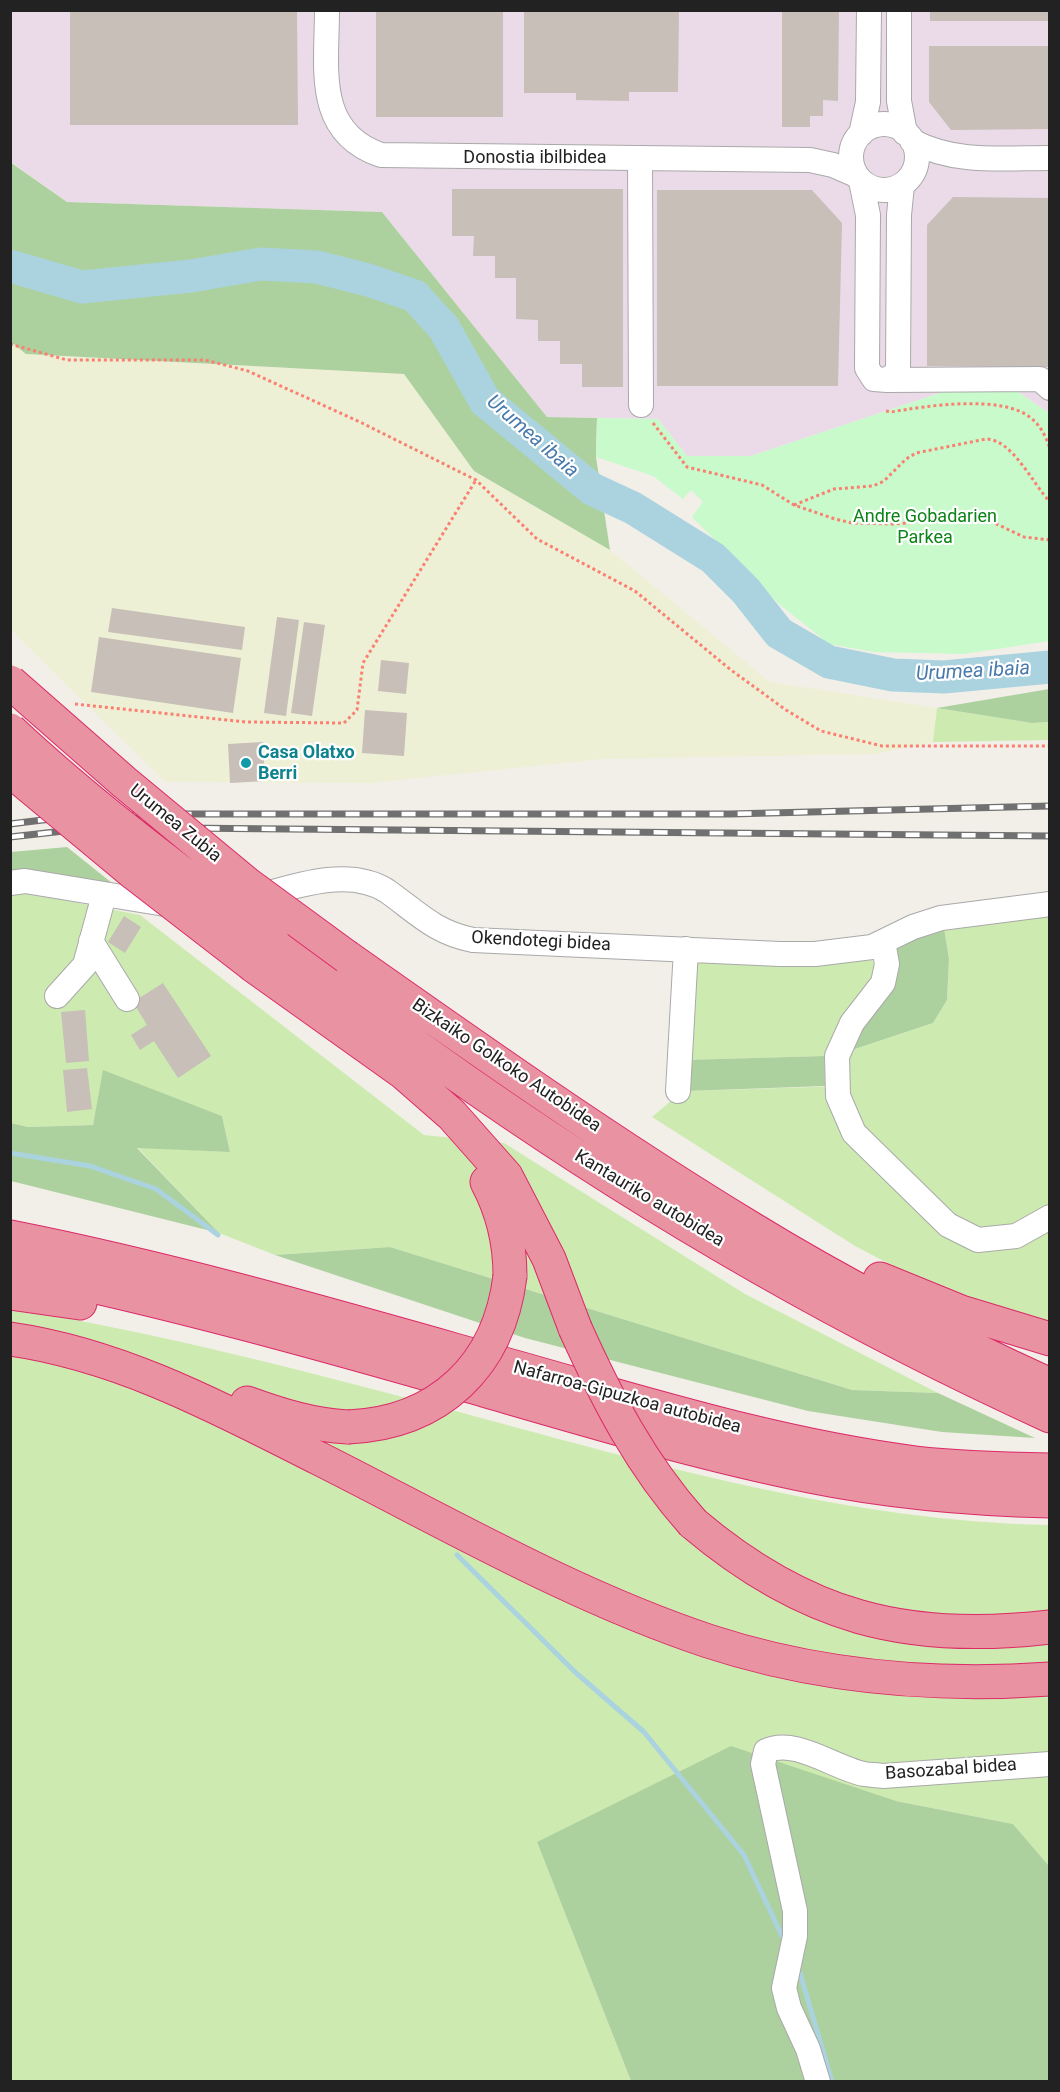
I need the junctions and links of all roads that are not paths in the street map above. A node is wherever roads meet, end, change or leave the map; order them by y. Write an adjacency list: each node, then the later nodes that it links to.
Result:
1 (327, 10): 7 (street, Donostia ibilbidea)
2 (869, 10): 4 (street)
3 (899, 10): 5 (street)
4 (861, 134): 5 (street); 9 (street)
5 (909, 137): 6 (street); 10 (street)
6 (958, 158): 8 (street); 10 (street)
7 (640, 159): 9 (street, Donostia ibilbidea); 13 (street)
8 (1050, 159)
9 (859, 178): 10 (street); 11 (street)
10 (905, 182): 11 (street)
11 (887, 380): 12 (street)
12 (1050, 388)
13 (641, 405)
14 (10, 682): 24 (highway, Urumea Zubia, bridge)
15 (10, 730): 23 (highway, Urumea Zubia, bridge)
16 (10, 770): 23 (highway, bridge)
17 (10, 883): 18 (street, Okendotegi bidea)
18 (104, 895): 20 (street); 22 (street, Okendotegi bidea)
19 (1050, 904): 21 (street, Okendotegi bidea)
20 (91, 941): 25 (street); 26 (street)
21 (883, 942): 22 (street, Okendotegi bidea); 31 (street)
22 (686, 949): 28 (street)
23 (263, 954): 27 (highway); 41 (highway, Kantauriko autobidea)
24 (347, 957): 29 (highway, Bizkaiko Golkoko Autobidea)
25 (57, 996)
26 (127, 999)
27 (308, 1005): 40 (highway, bridge); 44 (highway, bridge)
28 (678, 1091)
29 (667, 1173): 38 (highway); 39 (highway, Kantauriko autobidea)
30 (10, 1214): 34 (highway)
31 (1050, 1217)
32 (10, 1238): 34 (highway, Nafarroa-Gipuzkoa autobidea)
33 (10, 1268): 36 (highway, Nafarroa-Gipuzkoa autobidea)
34 (212, 1284): 42 (highway, Nafarroa-Gipuzkoa autobidea)
35 (10, 1293): 36 (highway)
36 (245, 1324): 43 (highway, Nafarroa-Gipuzkoa autobidea)
37 (10, 1339): 40 (highway)
38 (1050, 1339)
39 (1050, 1385)
40 (182, 1389): 46 (highway)
41 (1050, 1416)
42 (1050, 1470)
43 (1050, 1501)
44 (1050, 1627)
45 (1050, 1678): 46 (highway)
46 (974, 1682): 47 (highway)
47 (1050, 1692)
48 (1050, 1764): 49 (street, Basozabal bidea)
49 (818, 2082)

